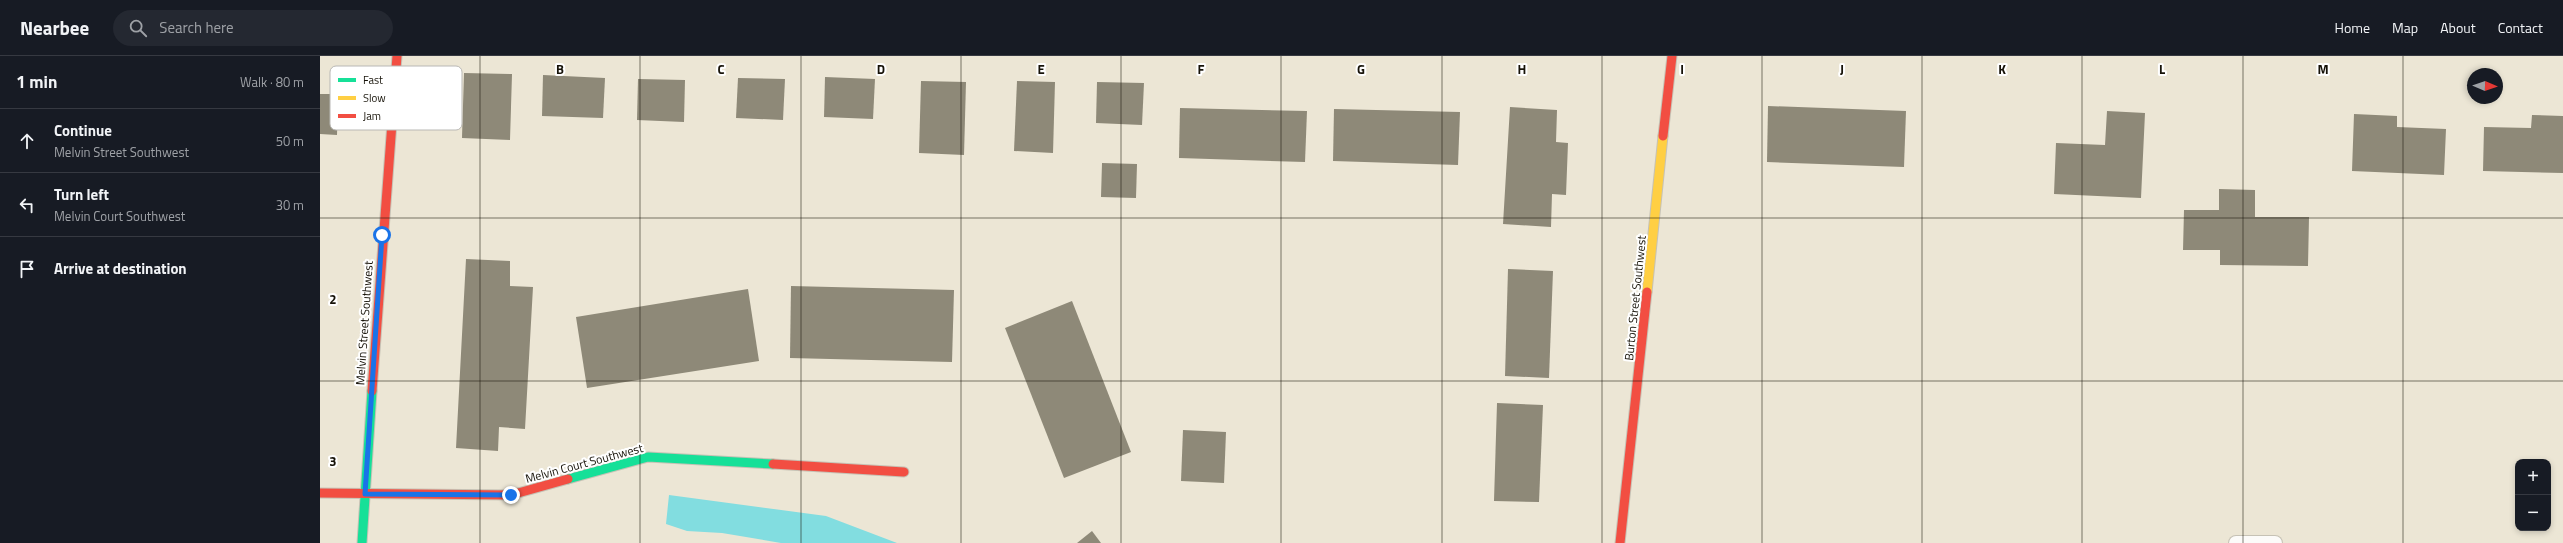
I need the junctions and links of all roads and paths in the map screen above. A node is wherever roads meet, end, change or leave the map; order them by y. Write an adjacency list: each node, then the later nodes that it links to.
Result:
1 (397, 56): 3 (street, Melvin Street Southwest)
2 (1672, 56): 9 (street, Burton Street Southwest)
3 (396, 66)
4 (391, 130): 7 (street, Melvin Street Southwest)
5 (904, 472): 7 (street, Melvin Court Southwest)
6 (320, 493): 7 (street, Melvin Court Southwest)
7 (365, 494): 8 (street, Melvin Street Southwest)
8 (362, 543)
9 (1620, 543)
10 (2236, 543): 11 (lane)
11 (2275, 543)

